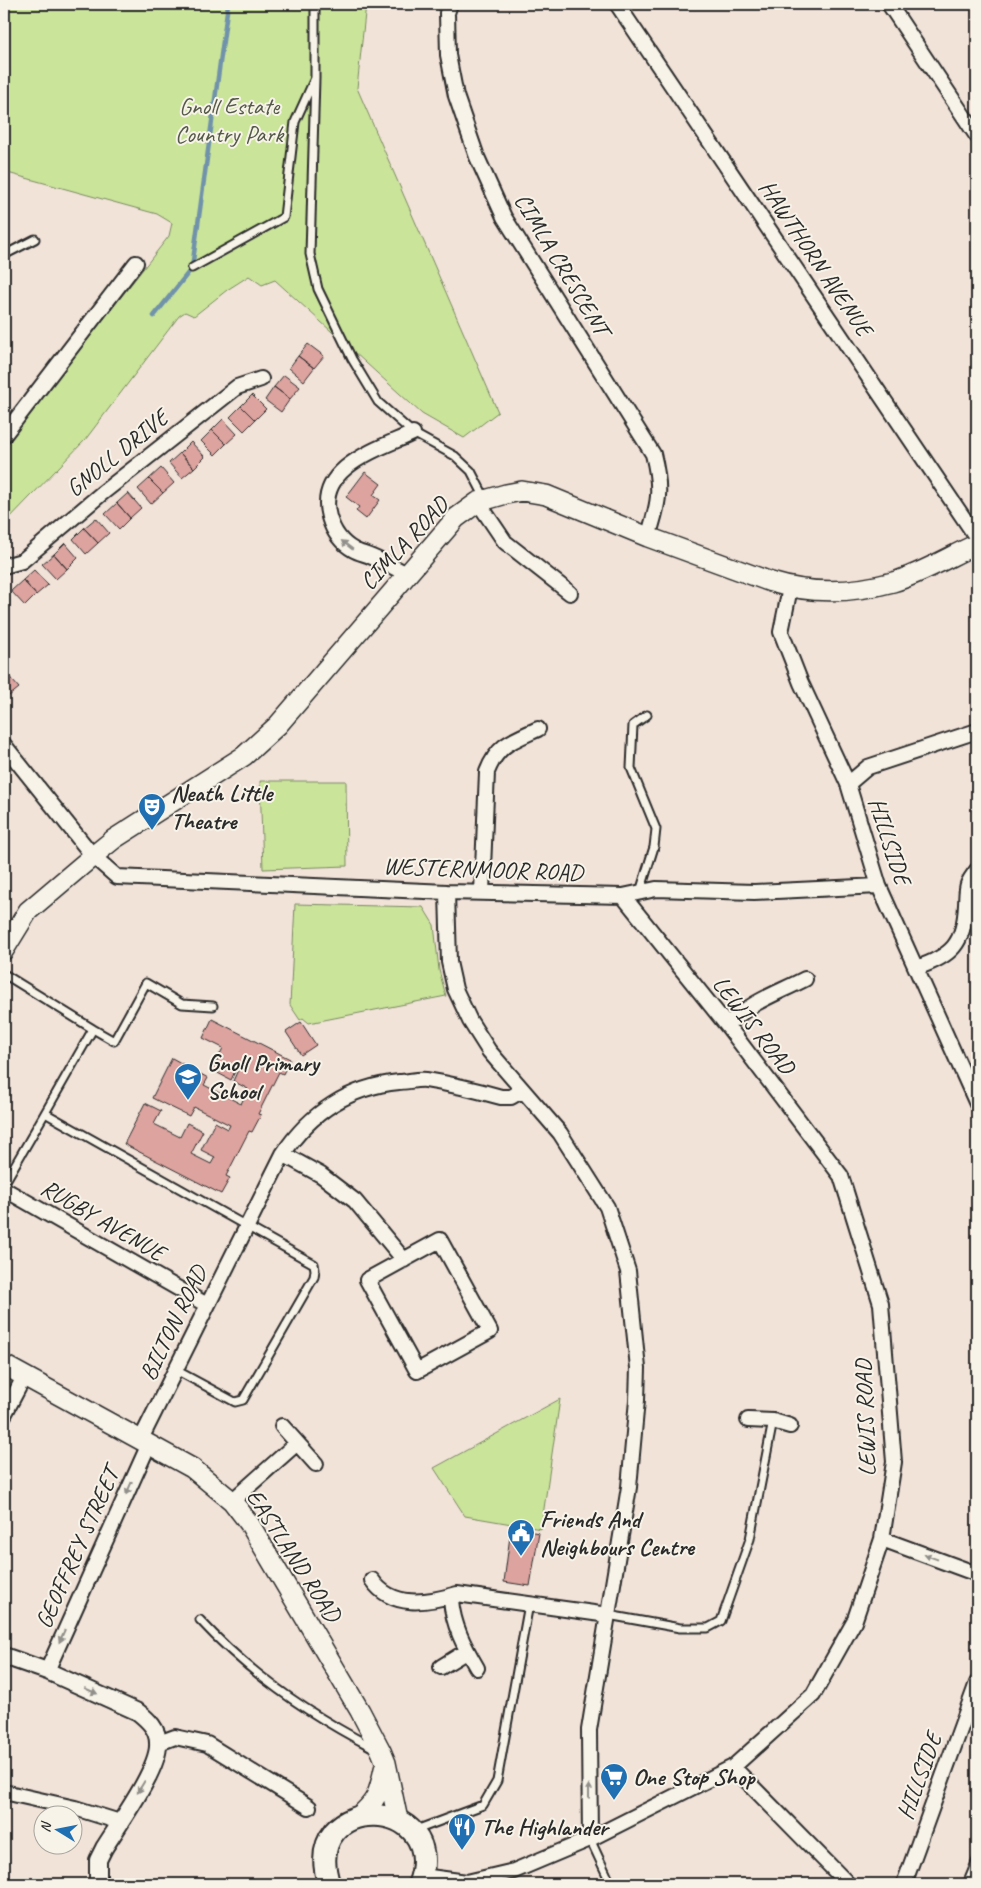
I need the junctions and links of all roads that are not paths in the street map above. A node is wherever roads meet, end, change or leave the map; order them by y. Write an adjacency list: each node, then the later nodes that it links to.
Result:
1 (315, 4): 5 (lane)
2 (450, 4): 15 (street, CIMLA CRESCENT)
3 (617, 4): 16 (street, HAWTHORN AVENUE)
4 (889, 4): 6 (street)
5 (315, 78): 10 (lane); 12 (lane)
6 (977, 136)
7 (34, 239): 8 (lane)
8 (4, 255)
9 (136, 263): 13 (street)
10 (192, 268)
11 (261, 379): 18 (street, GNOLL DRIVE)
12 (413, 433): 14 (lane); 19 (street, one-way to 12)
13 (4, 435)
14 (481, 501): 15 (main road, CIMLA ROAD); 19 (main road, CIMLA ROAD); 21 (street)
15 (648, 537): 20 (main road, CIMLA ROAD)
16 (977, 538)
17 (977, 544): 20 (main road, CIMLA ROAD)
18 (4, 566)
19 (407, 574): 27 (main road, CIMLA ROAD)
20 (790, 588): 26 (street, HILLSIDE)
21 (570, 594)
22 (647, 715): 32 (lane)
23 (538, 729): 31 (street)
24 (977, 730): 26 (street)
25 (4, 745): 27 (street, WESTERNMOOR ROAD)
26 (848, 784): 29 (street, HILLSIDE)
27 (93, 856): 30 (street, WESTERNMOOR ROAD); 34 (main road, CIMLA ROAD)
28 (977, 870): 35 (street)
29 (879, 886): 32 (street, WESTERNMOOR ROAD); 35 (street, HILLSIDE)
30 (447, 892): 31 (street, WESTERNMOOR ROAD); 41 (street)
31 (482, 892): 33 (street, WESTERNMOOR ROAD)
32 (640, 893): 33 (street, WESTERNMOOR ROAD)
33 (623, 896): 39 (street, LEWIS ROAD)
34 (4, 950)
35 (916, 968): 42 (street, HILLSIDE)
36 (4, 974): 40 (lane)
37 (805, 979): 39 (street)
38 (213, 1006): 40 (lane)
39 (727, 1025): 62 (street, LEWIS ROAD)
40 (93, 1029): 43 (lane)
41 (523, 1090): 44 (street, BILTON ROAD); 67 (street)
42 (977, 1104)
43 (45, 1113): 45 (lane); 47 (lane)
44 (283, 1154): 47 (street, BILTON ROAD); 48 (street)
45 (4, 1184)
46 (4, 1189): 49 (street, RUGBY AVENUE)
47 (246, 1226): 49 (street, BILTON ROAD); 51 (lane)
48 (404, 1260): 48 (street)
49 (207, 1305): 51 (street, BILTON ROAD)
50 (4, 1365): 52 (main road, EASTLAND ROAD)
51 (174, 1369): 58 (street, BILTON ROAD)
52 (24, 1376): 53 (street); 58 (main road, EASTLAND ROAD)
53 (4, 1415)
54 (748, 1420): 55 (street)
55 (773, 1421): 57 (street); 67 (lane)
56 (282, 1426): 59 (street)
57 (790, 1426)
58 (145, 1442): 61 (main road, EASTLAND ROAD); 73 (street, GEOFFREY STREET, one-way to 73)
59 (297, 1443): 60 (street); 61 (street)
60 (316, 1464)
61 (232, 1501): 76 (main road, EASTLAND ROAD)
62 (882, 1539): 63 (street, one-way to 62); 77 (street, LEWIS ROAD)
63 (977, 1574)
64 (372, 1580): 65 (street)
65 (457, 1594): 66 (street); 69 (street)
66 (530, 1604): 67 (street); 82 (lane)
67 (608, 1615): 83 (street, one-way to 67)
68 (200, 1620): 76 (lane)
69 (467, 1651): 71 (street); 72 (street)
70 (4, 1656): 73 (street)
71 (441, 1667)
72 (477, 1668)
73 (47, 1671): 75 (street, one-way to 75)
74 (977, 1683): 91 (street, HILLSIDE)
75 (158, 1742): 79 (street); 81 (street, one-way to 81)
76 (383, 1757): 80 (main road); 82 (main road, EASTLAND ROAD)
77 (733, 1766): 83 (street, LEWIS ROAD); 87 (street)
78 (4, 1792): 81 (street)
79 (309, 1807)
80 (358, 1816): 82 (main road); 85 (main road)
81 (120, 1822): 89 (street)
82 (405, 1826): 86 (main road)
83 (590, 1839): 88 (street, LEWIS ROAD); 90 (lane)
84 (977, 1860): 92 (lane)
85 (325, 1880)
86 (421, 1880): 88 (street, LEWIS ROAD)
87 (841, 1882)
88 (465, 1883)
89 (98, 1884)
90 (611, 1884)
91 (904, 1884)
92 (967, 1884)

